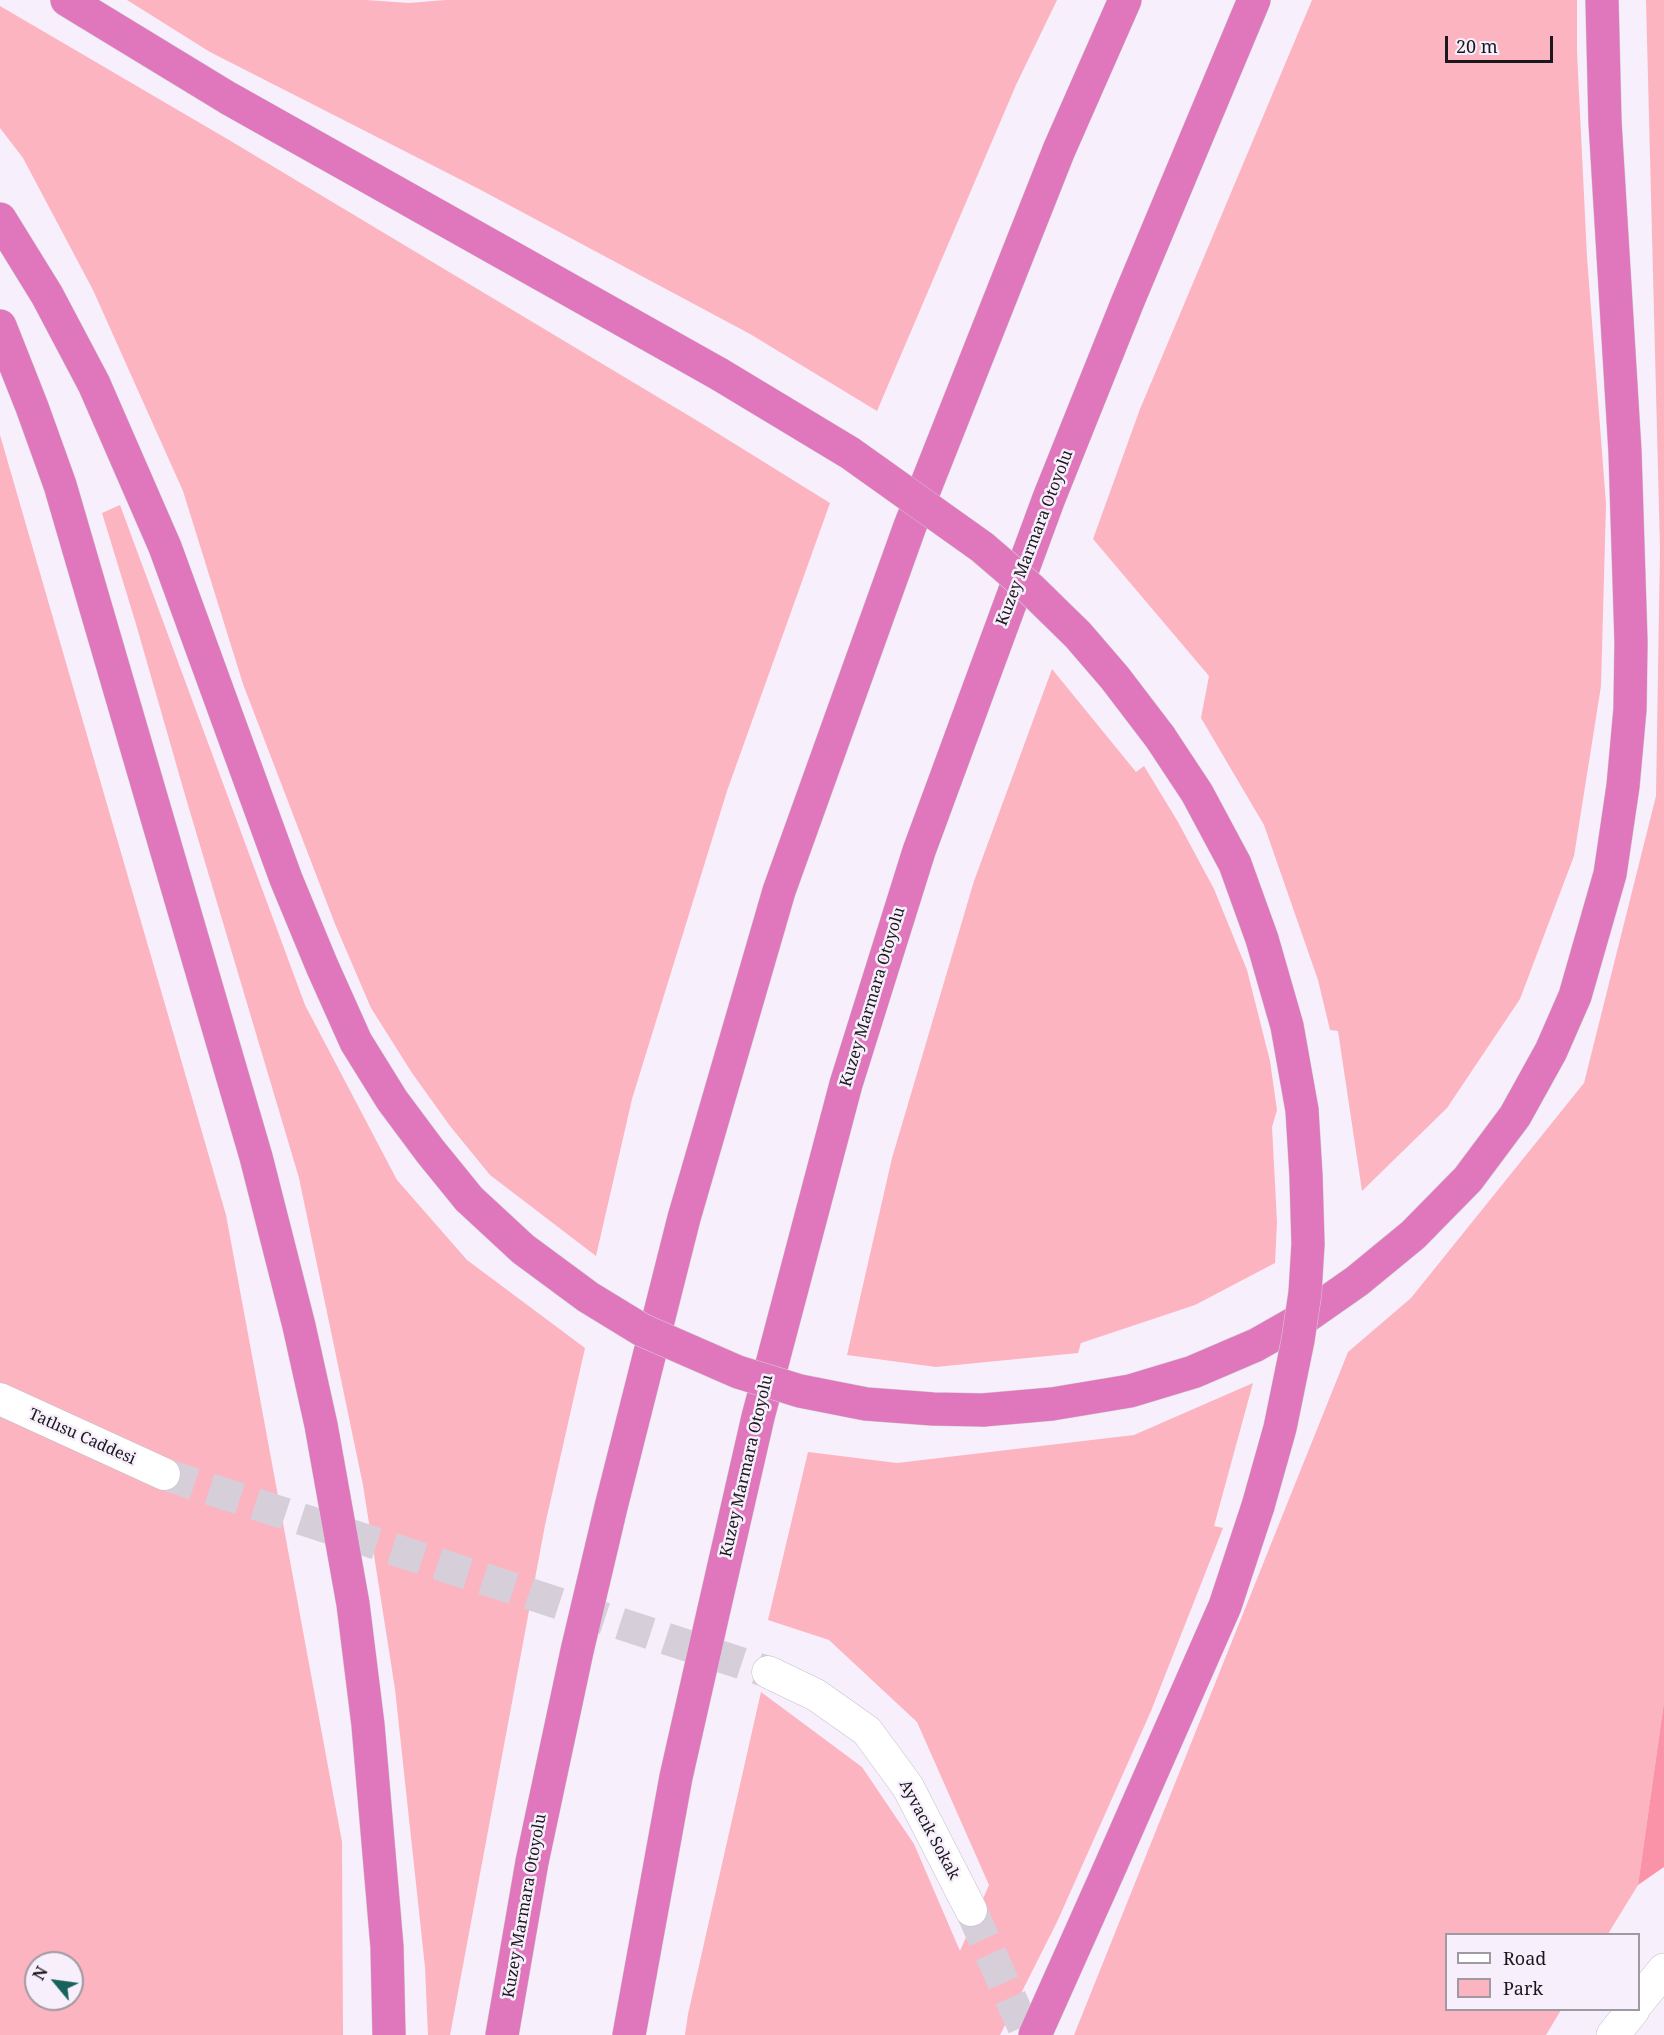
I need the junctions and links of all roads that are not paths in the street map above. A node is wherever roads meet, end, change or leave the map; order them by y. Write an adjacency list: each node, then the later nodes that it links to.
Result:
1 (66, 0): 17 (highway, bridge)
2 (1125, 0): 15 (highway, Kuzey Marmara Otoyolu)
3 (1254, 0): 16 (highway, Kuzey Marmara Otoyolu)
4 (1602, 0): 5 (highway, bridge)
5 (0, 219)
6 (0, 326): 14 (highway)
7 (0, 1399): 8 (street, Tatlısu Caddesi)
8 (165, 1474)
9 (768, 1671): 10 (street, Ayvacık Sokak)
10 (971, 1910)
11 (1664, 1970): 12 (main road)
12 (1640, 2000)
13 (1632, 2011): 18 (main road)
14 (389, 2035)
15 (502, 2035)
16 (629, 2035)
17 (1035, 2035)
18 (1613, 2035)

